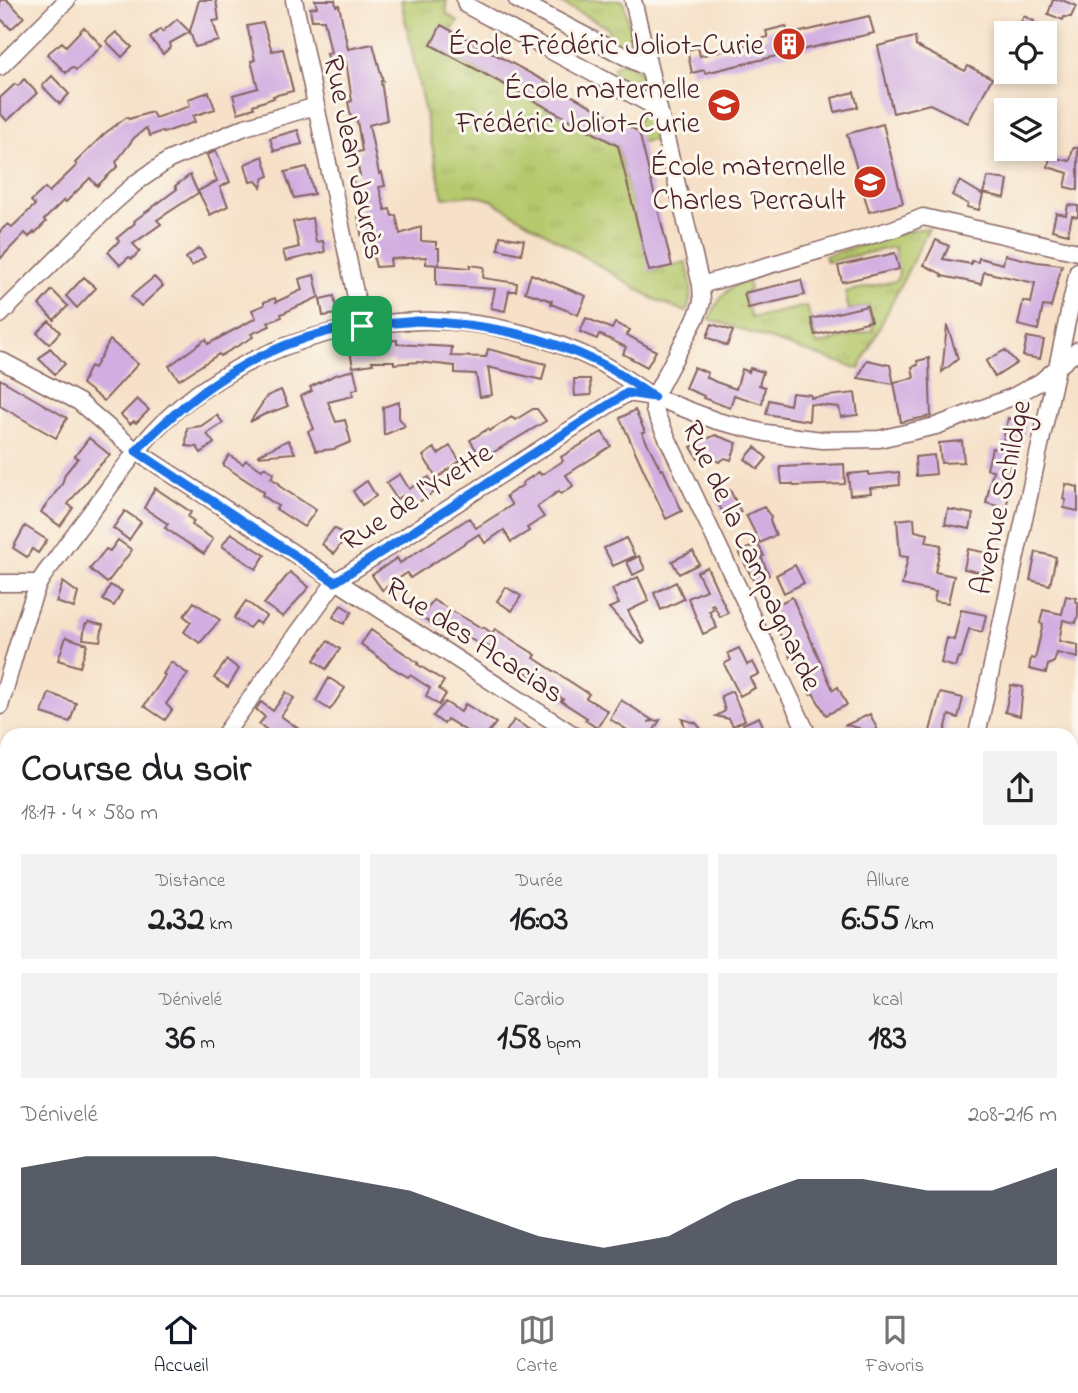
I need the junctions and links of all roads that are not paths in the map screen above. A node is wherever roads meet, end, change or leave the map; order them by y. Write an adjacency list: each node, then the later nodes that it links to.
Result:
1 (67, 0): 6 (street)
2 (294, 0): 8 (street, Rue Jean Jaurès)
3 (464, 0): 9 (street)
4 (517, 0): 7 (street)
5 (634, 0): 7 (street)
6 (0, 67)
7 (649, 69): 9 (street)
8 (316, 106): 13 (street); 14 (street, Rue Jean Jaurès)
9 (659, 109): 12 (street)
10 (1078, 252): 12 (street)
11 (1078, 271): 17 (street, Avenue Schildge)
12 (701, 285): 18 (street)
13 (0, 316)
14 (362, 326): 18 (street); 19 (street)
15 (1078, 350): 17 (street)
16 (0, 360): 19 (street, Rue des Acacias)
17 (1058, 367): 18 (street); 27 (street, Avenue Schildge)
18 (654, 397): 20 (street, Rue de l'Yvette); 26 (street, Rue de la Campagnarde)
19 (136, 451): 20 (street, Rue des Acacias); 22 (street)
20 (335, 582): 24 (street, Rue de l'Yvette); 25 (street, Rue des Acacias)
21 (0, 583): 22 (street)
22 (38, 583): 23 (street)
23 (0, 706)
24 (229, 728)
25 (563, 728)
26 (805, 728)
27 (979, 728)

